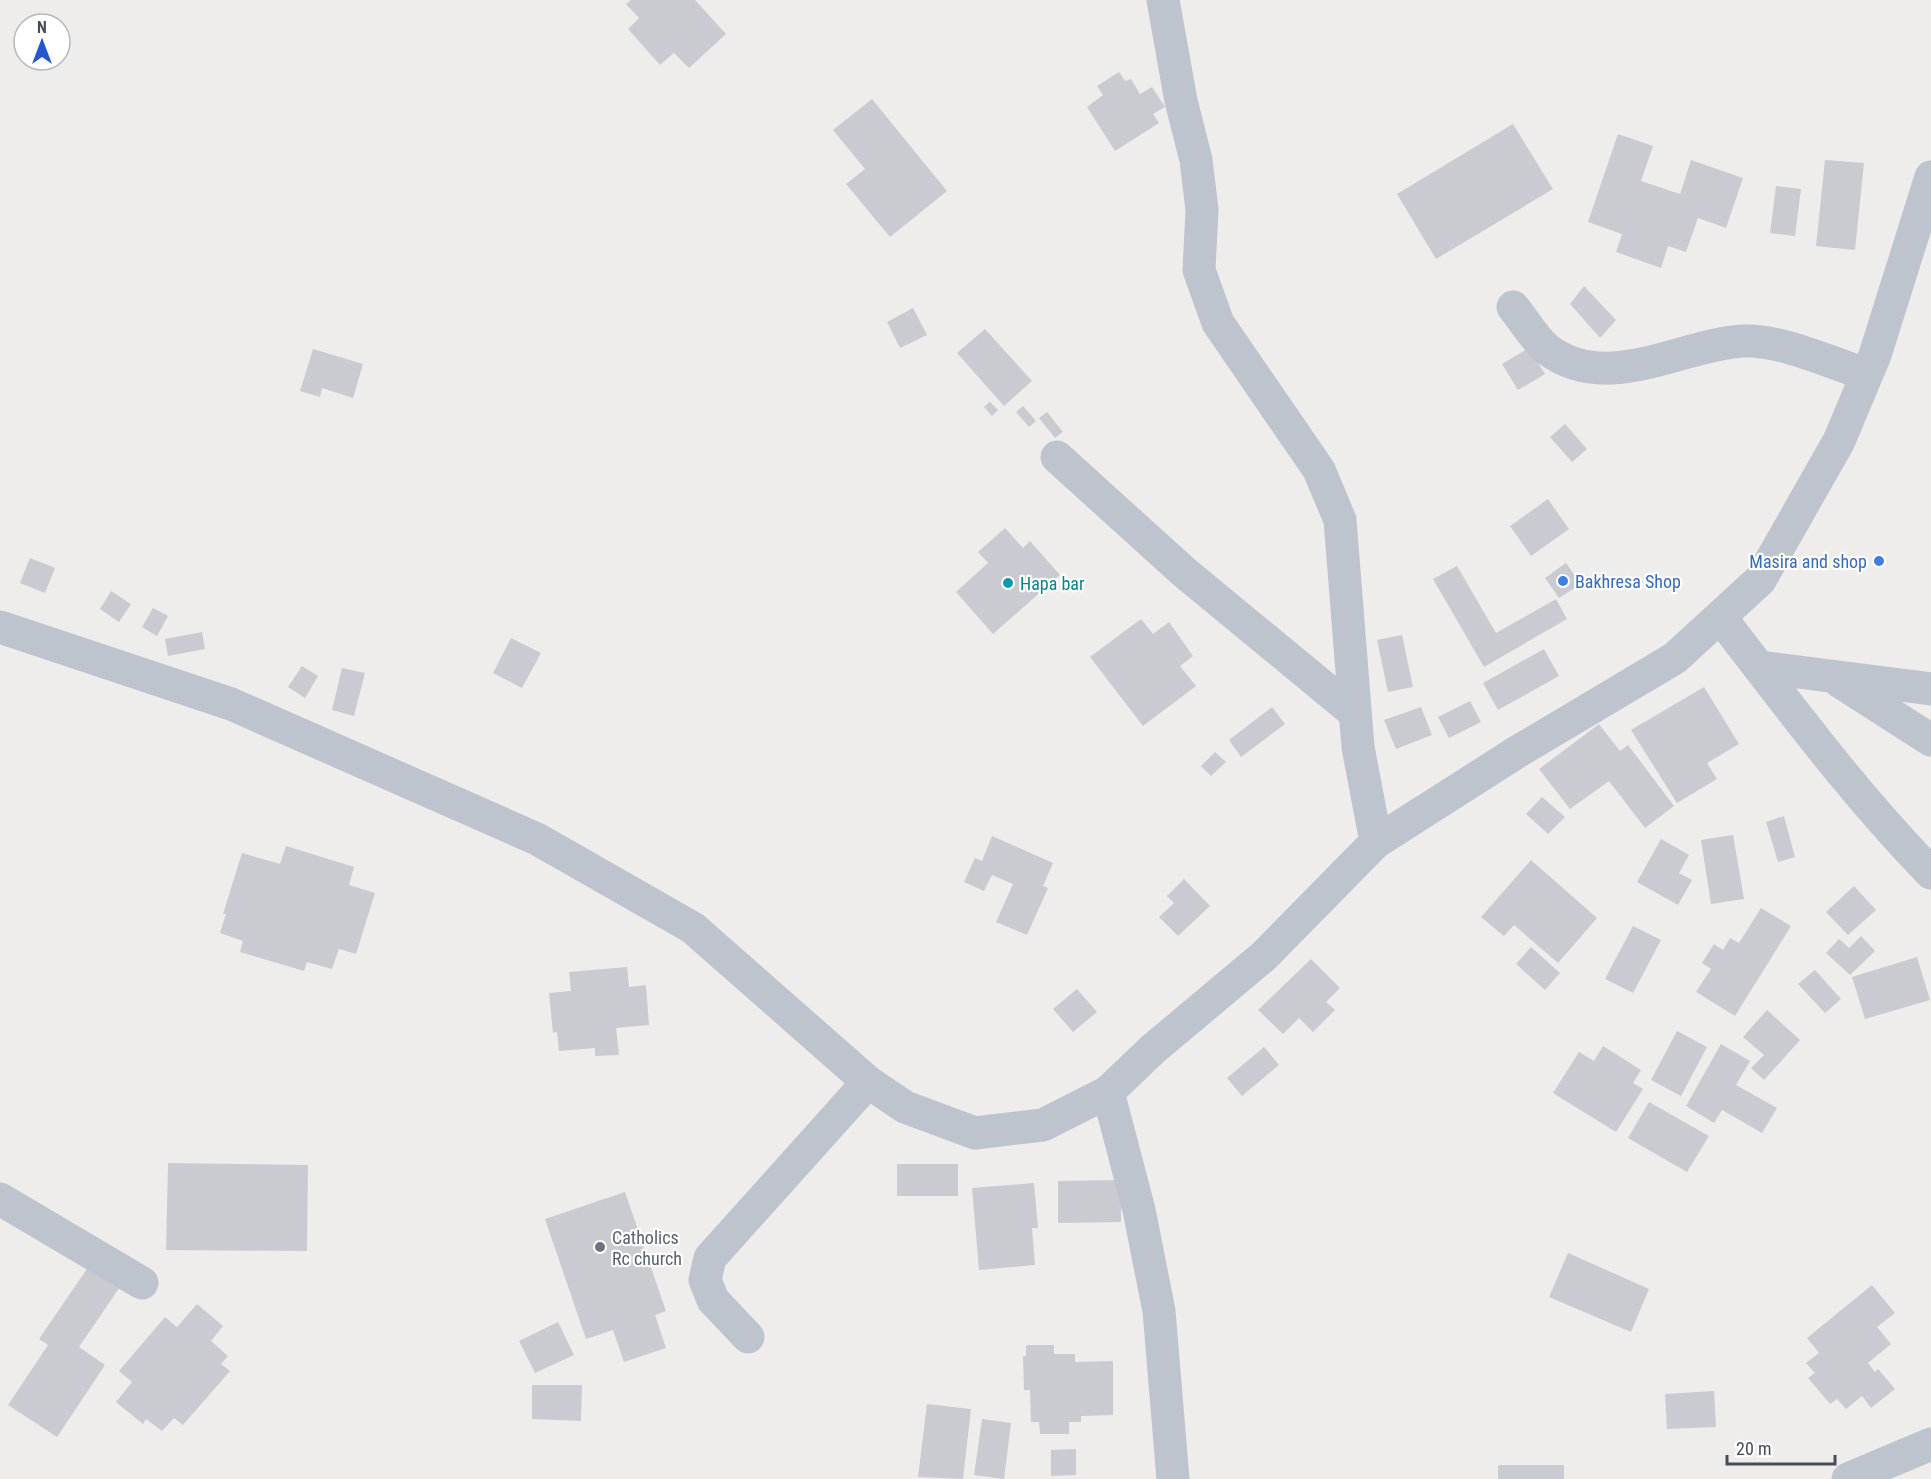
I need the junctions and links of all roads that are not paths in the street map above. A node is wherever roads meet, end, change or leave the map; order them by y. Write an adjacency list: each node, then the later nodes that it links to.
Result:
1 (1163, 0): 11 (street)
2 (1931, 177): 4 (street)
3 (1513, 307): 4 (street)
4 (1866, 374): 6 (street)
5 (1057, 457): 11 (street)
6 (1721, 618): 8 (street); 13 (street)
7 (0, 627): 15 (street)
8 (1759, 667): 9 (street); 14 (street)
9 (1832, 676): 10 (street); 12 (street)
10 (1931, 689)
11 (1355, 713): 13 (street)
12 (1931, 740)
13 (1376, 842): 16 (street)
14 (1931, 873)
15 (868, 1082): 16 (street); 19 (street)
16 (1108, 1092): 21 (street)
17 (0, 1199): 18 (street)
18 (142, 1283)
19 (748, 1337)
20 (1931, 1443): 22 (street)
21 (1173, 1479)
22 (1848, 1479)

